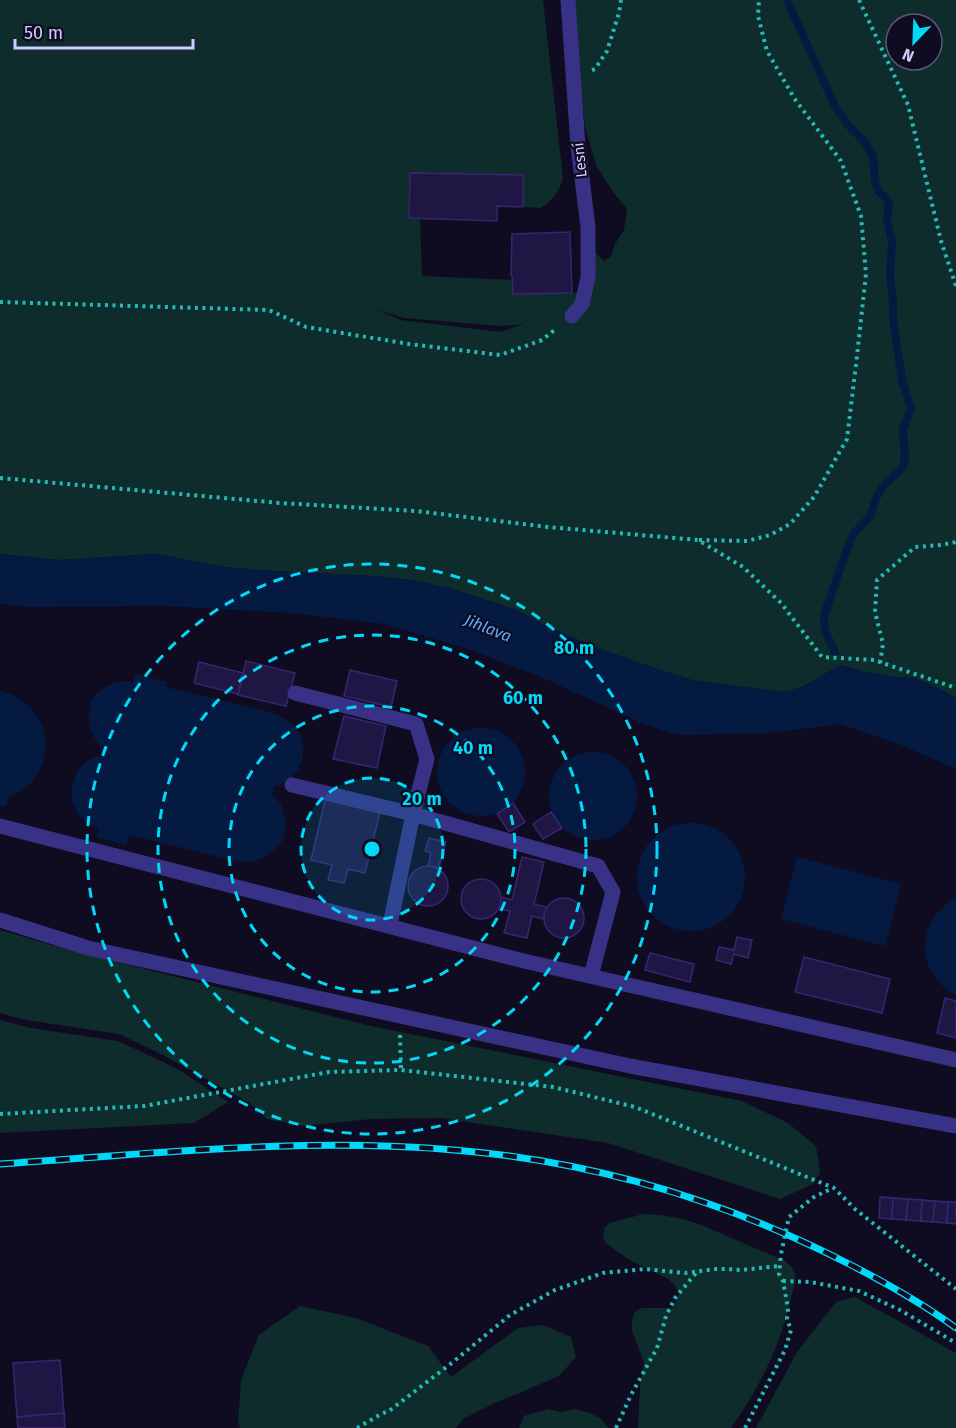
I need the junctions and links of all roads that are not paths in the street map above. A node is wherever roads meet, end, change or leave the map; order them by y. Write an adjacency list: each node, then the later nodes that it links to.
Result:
1 (568, 0): 2 (street, Lesní)
2 (572, 316)
3 (295, 693): 5 (street)
4 (292, 785): 5 (street)
5 (413, 814): 8 (street); 9 (street)
6 (0, 826): 8 (street)
7 (0, 920): 11 (street)
8 (390, 925): 9 (street)
9 (591, 976): 10 (street)
10 (956, 1060)
11 (956, 1125)

